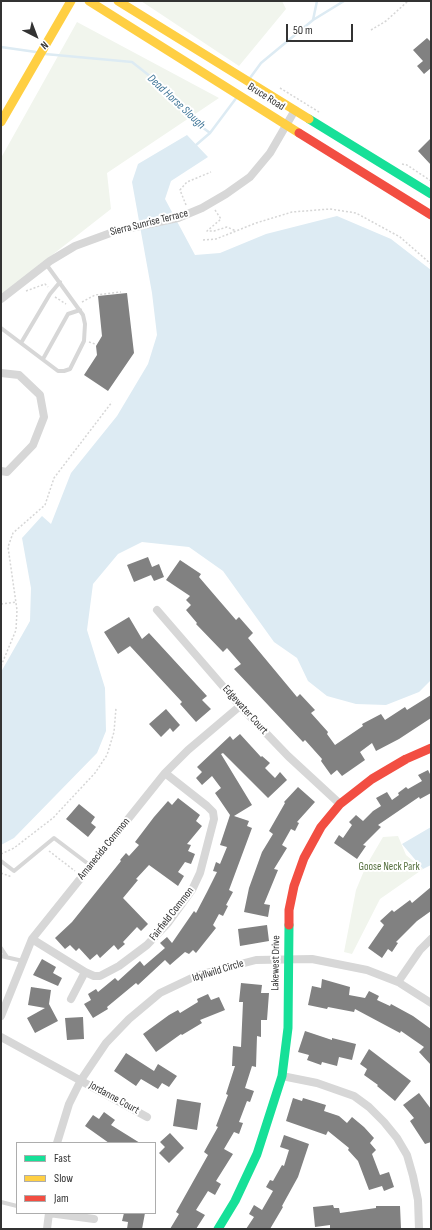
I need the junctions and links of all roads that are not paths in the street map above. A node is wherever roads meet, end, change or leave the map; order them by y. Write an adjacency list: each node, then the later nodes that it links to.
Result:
1 (71, 1): 5 (main road)
2 (89, 1): 6 (main road, Bruce Road)
3 (118, 1): 4 (main road, Bruce Road)
4 (295, 110): 6 (street, Sierra Sunrise Terrace); 7 (main road, Bruce Road)
5 (1, 122)
6 (287, 125): 8 (main road, Bruce Road); 9 (street, Sierra Sunrise Terrace)
7 (431, 194)
8 (430, 213)
9 (46, 264): 10 (lane); 11 (street, Sierra Sunrise Terrace)
10 (60, 282): 12 (lane); 14 (lane)
11 (1, 299)
12 (80, 310): 15 (lane); 15 (lane)
13 (1, 328): 14 (lane)
14 (21, 343): 15 (lane)
15 (42, 359)
16 (1, 373): 17 (street)
17 (1, 471)
18 (157, 610): 19 (street, Edgewater Court)
19 (240, 706): 21 (street, Amanecida Common); 22 (street, Edgewater Court)
20 (431, 748): 22 (main road, Lakewest Drive)
21 (165, 773): 24 (street, Amanecida Common); 32 (street, Fairfield Common)
22 (340, 804): 30 (main road, Lakewest Drive)
23 (1, 861): 24 (lane)
24 (91, 866): 25 (street, Amanecida Common)
25 (32, 939): 31 (street, Amanecida Common); 32 (street, Fairfield Common)
26 (431, 939): 33 (street)
27 (1, 948): 29 (lane)
28 (1, 956): 29 (lane)
29 (7, 957): 31 (lane)
30 (287, 959): 33 (street, Idyllwild Circle); 38 (main road, Lakewest Drive); 39 (street, Idyllwild Circle)
31 (23, 961): 36 (street, Amanecida Common)
32 (85, 972): 34 (street)
33 (398, 982): 35 (street, Idyllwild Circle)
34 (71, 999)
35 (431, 1003)
36 (1, 1016)
37 (1, 1037): 39 (street)
38 (282, 1076): 48 (main road, Lakewest Drive); 49 (street)
39 (81, 1080): 40 (street, Jordanne Court); 41 (street, Idyllwild Circle)
40 (147, 1117)
41 (57, 1142)
42 (1, 1202): 43 (lane)
43 (16, 1206)
44 (48, 1214): 47 (street)
45 (56, 1214): 46 (street)
46 (94, 1219)
47 (47, 1229)
48 (218, 1229)
49 (419, 1229)

